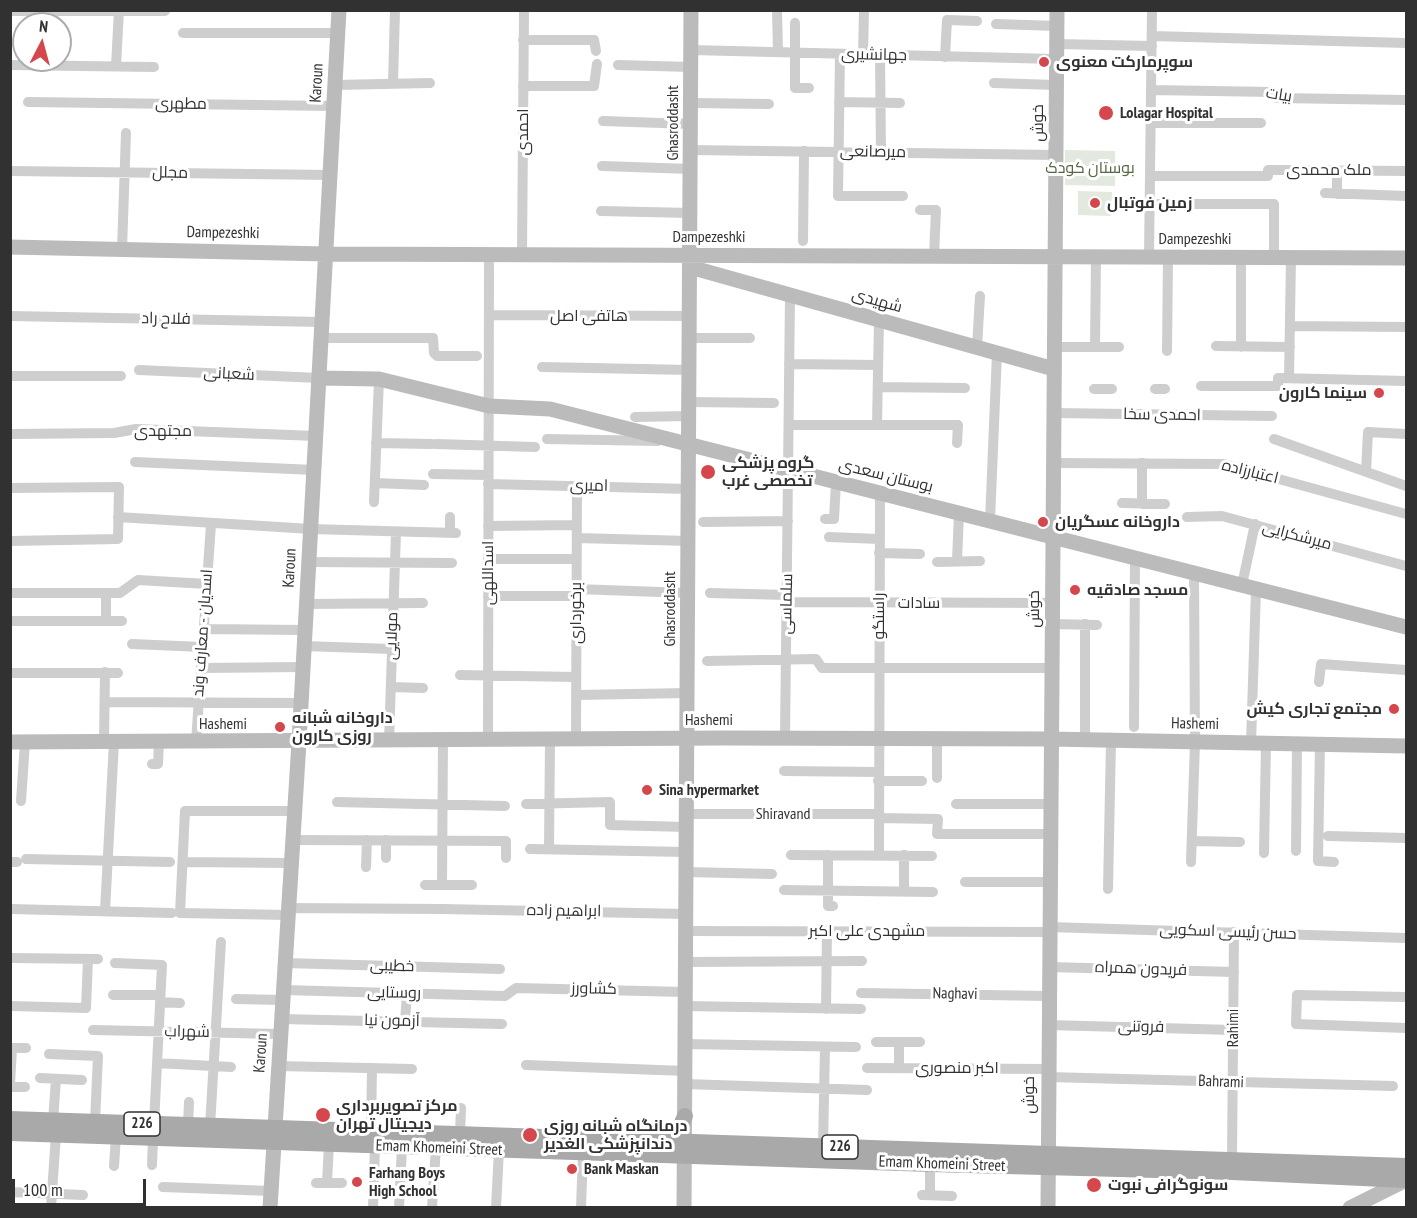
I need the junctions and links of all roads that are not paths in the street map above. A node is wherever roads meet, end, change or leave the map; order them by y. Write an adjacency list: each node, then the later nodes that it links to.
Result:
1 (339, 10): 16 (main road, Karoun)
2 (395, 10): 36 (street)
3 (524, 10): 17 (street, احمدی)
4 (691, 10): 20 (main road, Ghasroddasht)
5 (777, 10): 22 (street)
6 (864, 10): 26 (street)
7 (1152, 10): 18 (street)
8 (10, 11): 9 (street)
9 (119, 11): 10 (street); 32 (street)
10 (165, 11)
11 (1057, 18): 14 (street); 23 (main road, خوش)
12 (977, 21): 28 (street)
13 (795, 23): 24 (street)
14 (996, 24)
15 (183, 33): 16 (street)
16 (338, 33): 38 (main road, Karoun)
17 (524, 40): 21 (street); 40 (street, احمدی)
18 (1152, 41): 19 (street, جهانشیری); 23 (street, جهانشیری); 42 (street)
19 (1407, 43)
20 (691, 50): 22 (street, جهانشیری); 34 (main road, Ghasroddasht)
21 (596, 51)
22 (778, 52): 24 (street, جهانشیری)
23 (1056, 52): 28 (street, جهانشیری); 39 (main road, خوش)
24 (795, 53): 25 (street, جهانشیری); 41 (street)
25 (840, 54): 26 (street, جهانشیری); 45 (street)
26 (863, 55): 27 (street, جهانشیری)
27 (879, 55): 28 (street, جهانشیری); 47 (street)
28 (945, 57)
29 (597, 64): 40 (street)
30 (10, 65): 32 (street)
31 (618, 65): 34 (street)
32 (116, 66): 33 (street)
33 (154, 67)
34 (691, 67): 46 (main road, Ghasroddasht)
35 (430, 82): 36 (street)
36 (393, 83): 38 (street)
37 (994, 83): 39 (street)
38 (335, 85): 50 (main road, Karoun)
39 (1056, 85): 60 (main road, خوش)
40 (523, 86): 81 (street, احمدی)
41 (809, 88)
42 (1151, 90): 43 (street, بیات); 52 (street)
43 (1407, 100)
44 (28, 102): 50 (street, مطهری)
45 (839, 102): 47 (street); 58 (street)
46 (691, 103): 48 (street); 54 (main road, Ghasroddasht)
47 (880, 103): 49 (street); 59 (street)
48 (769, 104)
49 (900, 104)
50 (334, 106): 67 (main road, Karoun)
51 (603, 121): 54 (street)
52 (1151, 123): 53 (street); 68 (street)
53 (1261, 123)
54 (691, 124): 56 (main road, Ghasroddasht)
55 (126, 133): 66 (street)
56 (691, 150): 57 (street, میرصانعی); 62 (main road, Ghasroddasht)
57 (804, 152): 58 (street, میرصانعی); 77 (street)
58 (839, 152): 59 (street, میرصانعی); 71 (street)
59 (881, 152): 60 (street, میرصانعی)
60 (1056, 154): 84 (main road, خوش)
61 (602, 166): 62 (street)
62 (691, 169): 76 (main road, Ghasroddasht)
63 (1337, 170): 65 (street, ملک محمدی); 68 (street, ملک محمدی); 70 (street)
64 (10, 171): 66 (street, مجلل)
65 (1407, 171)
66 (124, 173): 67 (street, مجلل); 79 (street)
67 (330, 175): 80 (main road, Karoun)
68 (1150, 176): 73 (street)
69 (1325, 193): 70 (street)
70 (1337, 194): 72 (street)
71 (903, 196)
72 (1407, 196)
73 (1150, 204): 86 (street); 89 (street)
74 (920, 210): 83 (street)
75 (601, 211): 76 (street)
76 (691, 213): 93 (main road, Ghasroddasht)
77 (803, 241)
78 (10, 247): 79 (main road, Dampezeshki)
79 (122, 249): 80 (main road, Dampezeshki)
80 (326, 254): 92 (main road, Dampezeshki); 103 (main road, Karoun)
81 (522, 254): 92 (main road, Dampezeshki); 93 (main road, Dampezeshki)
82 (747, 255): 83 (main road, Dampezeshki); 93 (main road, Dampezeshki); 94 (main road)
83 (934, 256): 84 (main road, Dampezeshki)
84 (1055, 256): 85 (main road, Dampezeshki); 109 (main road, خوش)
85 (1096, 256): 86 (main road, Dampezeshki); 110 (street)
86 (1149, 256): 87 (main road, Dampezeshki)
87 (1168, 257): 88 (main road, Dampezeshki); 113 (street)
88 (1242, 257): 89 (main road, Dampezeshki); 107 (street)
89 (1274, 257): 90 (main road, Dampezeshki)
90 (1291, 257): 91 (main road, Dampezeshki); 101 (street)
91 (1407, 258)
92 (489, 259): 97 (street)
93 (690, 261): 94 (main road, شهیدی); 99 (main road, Ghasroddasht)
94 (744, 282): 95 (main road, شهیدی)
95 (790, 295): 100 (main road, شهیدی); 116 (street, سلماسی)
96 (980, 296): 108 (street)
97 (489, 315): 99 (street, هاتفی اصل); 134 (street)
98 (10, 316): 103 (street, فلاح راد)
99 (690, 316): 104 (main road, Ghasroddasht)
100 (879, 320): 108 (main road, شهیدی); 117 (street)
101 (1290, 326): 102 (street); 112 (street)
102 (1407, 327)
103 (321, 330): 115 (street, فلاح راد); 124 (main road, Karoun)
104 (690, 338): 105 (street); 121 (main road, Ghasroddasht)
105 (750, 338)
106 (1216, 346): 107 (street)
107 (1241, 346): 112 (street)
108 (977, 347): 114 (main road, شهیدی)
109 (1054, 347): 110 (street); 119 (main road, خوش)
110 (1095, 347): 111 (street)
111 (1119, 347)
112 (1290, 347): 125 (street)
113 (1167, 351)
114 (997, 353): 119 (main road, شهیدی); 178 (street)
115 (477, 356)
116 (789, 364): 117 (street); 140 (street, سلماسی)
117 (878, 365): 129 (street)
118 (542, 367): 121 (street)
119 (1054, 369): 136 (main road, خوش)
120 (139, 370): 124 (street, شعبانی)
121 (690, 370): 135 (main road, Ghasroddasht)
122 (10, 376): 123 (street)
123 (121, 376)
124 (319, 378): 126 (main road, بوستان سعدی); 143 (main road, Karoun)
125 (1289, 378): 127 (street); 128 (street)
126 (379, 379): 134 (main road, بوستان سعدی); 146 (street)
127 (1407, 381)
128 (1202, 386)
129 (878, 387): 130 (street); 139 (street)
130 (965, 388)
131 (1094, 389): 132 (street)
132 (1112, 389)
133 (774, 403): 135 (street)
134 (489, 406): 147 (main road, بوستان سعدی); 149 (street, اسداللهی)
135 (689, 409): 138 (street); 147 (main road, Ghasroddasht)
136 (1053, 413): 137 (street, احمدی سخا); 152 (main road, خوش)
137 (1272, 416)
138 (634, 417)
139 (877, 424): 140 (street); 148 (street)
140 (789, 425): 155 (street, سلماسی)
141 (10, 434): 143 (street, مجتهدی)
142 (1407, 434): 156 (street)
143 (316, 435): 154 (main road, Karoun)
144 (547, 439): 147 (street)
145 (1274, 439): 156 (street)
146 (376, 443): 149 (street); 160 (street)
147 (684, 443): 155 (main road, بوستان سعدی); 165 (main road, Ghasroddasht)
148 (957, 443)
149 (488, 446): 150 (street); 158 (street, اسداللهی)
150 (535, 447)
151 (135, 462): 154 (street)
152 (1053, 463): 153 (street, اعتبارزاده); 187 (main road, خوش)
153 (1142, 463): 169 (street); 172 (street, اعتبارزاده)
154 (314, 470): 184 (main road, Karoun)
155 (788, 470): 159 (main road, بوستان سعدی); 177 (street, سلماسی)
156 (1366, 472): 163 (street)
157 (433, 474): 158 (street, امیری)
158 (488, 480): 162 (street, امیری); 183 (street, اسداللهی)
159 (836, 482): 166 (main road, بوستان سعدی); 176 (street)
160 (375, 483): 161 (street); 167 (street)
161 (424, 485)
162 (577, 486): 165 (street, امیری); 182 (street, برخورداری)
163 (1407, 486)
164 (10, 488): 173 (street)
165 (689, 489): 191 (main road, Ghasroddasht)
166 (880, 493): 171 (main road, بوستان سعدی); 189 (street, راستگو)
167 (374, 502)
168 (1122, 503): 169 (street)
169 (1142, 504): 170 (street)
170 (1165, 504)
171 (959, 513): 178 (main road, بوستان سعدی); 197 (street)
172 (1407, 514)
173 (118, 517): 180 (street); 190 (street)
174 (450, 517): 185 (street)
175 (1187, 517): 181 (street, میرشکرایی)
176 (825, 519)
177 (788, 521): 179 (street); 213 (street, سلماسی)
178 (990, 521): 187 (main road, بوستان سعدی)
179 (703, 522)
180 (211, 524): 184 (street); 205 (street, اسدیان - معارف وند)
181 (1255, 524): 203 (street, میرشکرایی); 206 (street)
182 (577, 525): 183 (street); 188 (street, برخورداری)
183 (488, 526): 195 (street, اسداللهی)
184 (311, 529): 185 (street); 199 (main road, Karoun)
185 (396, 532): 200 (street, مولایی)
186 (829, 537): 189 (street)
187 (1052, 537): 194 (main road, بوستان سعدی); 217 (main road, خوش)
188 (577, 538): 191 (street); 196 (street, برخورداری)
189 (879, 539): 192 (street, راستگو)
190 (10, 541)
191 (688, 541): 208 (main road, Ghasroddasht)
192 (879, 553): 193 (street); 214 (street, راستگو)
193 (920, 554)
194 (1135, 558): 204 (main road, بوستان سعدی); 253 (street)
195 (488, 559): 196 (street); 212 (street, اسداللهی)
196 (576, 559): 207 (street, برخورداری)
197 (957, 561): 198 (street); 201 (street)
198 (980, 561)
199 (309, 562): 200 (street); 218 (main road, Karoun)
200 (395, 562): 202 (street); 215 (street, مولایی)
201 (937, 562)
202 (452, 563)
203 (1407, 566)
204 (1194, 573): 206 (main road, بوستان سعدی); 271 (street)
205 (207, 584): 210 (street); 226 (street, اسدیان - معارف وند)
206 (1249, 587): 225 (main road, بوستان سعدی); 272 (street)
207 (576, 592): 208 (street); 212 (street); 244 (street, برخورداری)
208 (688, 592): 248 (main road, Ghasroddasht)
209 (10, 593): 210 (street)
210 (106, 593): 219 (street)
211 (710, 593): 213 (street, سادات)
212 (488, 596): 243 (street, اسداللهی)
213 (787, 598): 214 (street, سادات); 232 (street, سلماسی)
214 (879, 602): 217 (street, سادات); 236 (street, راستگو)
215 (393, 603): 216 (street); 218 (street); 231 (street, مولایی)
216 (423, 603)
217 (1052, 603): 222 (main road, خوش)
218 (307, 604): 227 (main road, Karoun)
219 (106, 620): 220 (street); 221 (street)
220 (10, 621)
221 (122, 621)
222 (1052, 624): 223 (street); 237 (main road, خوش)
223 (1085, 624): 224 (street); 263 (street)
224 (1097, 625)
225 (1407, 627)
226 (203, 629): 227 (street); 230 (street, اسدیان - معارف وند)
227 (305, 630): 229 (main road, Karoun)
228 (132, 644): 230 (street)
229 (304, 646): 231 (street); 234 (main road, Karoun)
230 (202, 647): 235 (street, اسدیان - معارف وند)
231 (392, 649): 246 (street, مولایی)
232 (786, 659): 233 (street); 236 (street); 255 (street, سلماسی)
233 (707, 661)
234 (303, 667): 235 (street); 252 (main road, Karoun)
235 (201, 668): 251 (street, اسدیان - معارف وند)
236 (879, 668): 237 (street); 256 (street, راستگو)
237 (1051, 668): 260 (main road, خوش)
238 (1407, 670): 245 (street)
239 (105, 672): 240 (street); 241 (street); 250 (street)
240 (10, 673)
241 (118, 673)
242 (460, 675): 243 (street)
243 (488, 676): 244 (street); 262 (street, اسداللهی)
244 (576, 676): 249 (street, برخورداری)
245 (1319, 682)
246 (391, 687): 247 (street); 265 (street, مولایی)
247 (423, 688)
248 (687, 693): 249 (street); 254 (main road, Ghasroddasht)
249 (576, 695): 259 (street, برخورداری)
250 (105, 702): 251 (street); 267 (street)
251 (198, 703): 252 (street); 269 (street, اسدیان - معارف وند)
252 (301, 703): 270 (main road, Karoun)
253 (1134, 727)
254 (687, 738): 255 (main road, Hashemi); 259 (main road, Hashemi); 292 (main road, Ghasroddasht)
255 (785, 738): 256 (main road, Hashemi)
256 (878, 738): 257 (main road, Hashemi); 279 (street, راستگو)
257 (937, 738): 260 (main road, Hashemi); 280 (street)
258 (550, 739): 259 (main road, Hashemi); 262 (main road, Hashemi); 283 (street)
259 (576, 739)
260 (1050, 739): 263 (main road, Hashemi); 287 (main road, خوش)
261 (443, 740): 262 (main road, Hashemi); 265 (main road, Hashemi); 288 (street)
262 (488, 740)
263 (1085, 740): 264 (main road, Hashemi)
264 (1111, 740): 271 (main road, Hashemi); 329 (street)
265 (389, 741): 270 (main road, Hashemi)
266 (18, 742): 267 (main road, Hashemi); 284 (street)
267 (109, 742): 268 (main road, Hashemi); 314 (street)
268 (159, 742): 269 (main road, Hashemi); 277 (street)
269 (196, 742): 270 (main road, Hashemi)
270 (299, 742): 290 (main road, Karoun)
271 (1195, 742): 272 (main road, Hashemi); 300 (street)
272 (1251, 743): 273 (main road, Hashemi)
273 (1266, 743): 274 (main road, Hashemi); 306 (street)
274 (1297, 744): 275 (main road, Hashemi); 304 (street)
275 (1320, 744): 276 (main road, Hashemi); 319 (street)
276 (1407, 746)
277 (152, 764)
278 (784, 771): 279 (street)
279 (878, 777): 281 (street); 291 (street, راستگو)
280 (937, 778)
281 (922, 781)
282 (337, 802): 288 (street)
283 (550, 803): 285 (street); 292 (street, Shiravand); 303 (street)
284 (16, 804)
285 (526, 804)
286 (956, 804): 287 (street)
287 (1050, 804): 293 (main road, خوش)
288 (443, 805): 289 (street); 299 (street)
289 (505, 806)
290 (295, 811): 296 (main road, Karoun); 317 (street)
291 (879, 816): 292 (street, Shiravand); 293 (street, Shiravand); 309 (street, راستگو)
292 (687, 820): 305 (main road, Ghasroddasht)
293 (1050, 834): 325 (main road, خوش)
294 (1328, 836): 295 (street)
295 (1407, 838)
296 (293, 840): 297 (street); 320 (main road, Karoun)
297 (367, 840): 298 (street); 321 (street)
298 (386, 840): 299 (street); 312 (street)
299 (442, 840): 313 (street); 327 (street)
300 (1192, 841): 301 (street); 318 (street)
301 (1240, 842)
302 (530, 849): 303 (street)
303 (549, 849): 305 (street)
304 (1296, 851)
305 (686, 852): 322 (main road, Ghasroddasht)
306 (1264, 853)
307 (791, 855): 308 (street)
308 (828, 855): 309 (street); 331 (street)
309 (879, 855): 310 (street)
310 (904, 855): 311 (street); 332 (street)
311 (932, 856)
312 (386, 858)
313 (506, 858)
314 (108, 860): 315 (street); 316 (street); 336 (street)
315 (18, 861)
316 (170, 862)
317 (183, 862): 320 (street); 338 (street)
318 (1191, 862)
319 (1334, 862)
320 (291, 863): 337 (main road, Karoun)
321 (366, 867)
322 (686, 872): 323 (street); 339 (main road, Ghasroddasht)
323 (772, 874)
324 (965, 882): 325 (street)
325 (1049, 882): 340 (main road, خوش)
326 (425, 885): 327 (street)
327 (442, 885): 328 (street)
328 (472, 885)
329 (1108, 889)
330 (784, 890): 331 (street)
331 (828, 892): 332 (street); 334 (street)
332 (904, 892): 333 (street)
333 (933, 892)
334 (833, 906)
335 (10, 909): 336 (street, ابراهیم زاده)
336 (105, 911): 338 (street, ابراهیم زاده)
337 (288, 911): 338 (street, ابراهیم زاده); 339 (street, ابراهیم زاده); 351 (main road, Karoun)
338 (176, 913)
339 (686, 914): 341 (main road, Ghasroddasht)
340 (1049, 929): 342 (street, مشهدی علی اکبر); 343 (street, حسن رئیسی اسکویی); 352 (main road, خوش)
341 (686, 931): 342 (street, مشهدی علی اکبر); 349 (main road, Ghasroddasht)
342 (827, 931): 347 (street)
343 (1234, 933): 344 (street, حسن رئیسی اسکویی); 354 (street, Rahimi)
344 (1407, 938)
345 (221, 942): 377 (street)
346 (10, 958): 366 (street)
347 (826, 961): 348 (street); 349 (street); 367 (street)
348 (862, 961)
349 (686, 962): 364 (main road, Ghasroddasht)
350 (115, 963): 362 (street)
351 (285, 963): 353 (street, خطیبی); 358 (main road, Karoun)
352 (1048, 967): 354 (street, فریدون همراه); 360 (main road, خوش)
353 (500, 969)
354 (1234, 972): 375 (street, Rahimi)
355 (407, 993): 358 (street, روستایی); 359 (street, روستایی); 369 (street)
356 (861, 993): 360 (street, Naghavi)
357 (113, 995): 362 (street)
358 (283, 995): 363 (street, روستایی); 372 (main road, Karoun)
359 (505, 996): 364 (street, کشاورز)
360 (1048, 996): 371 (main road, خوش)
361 (1407, 997): 373 (street)
362 (160, 999): 365 (street); 376 (street)
363 (236, 999)
364 (685, 999): 367 (street, کشاورز); 381 (main road, Ghasroddasht)
365 (180, 1003)
366 (10, 1006)
367 (826, 1009): 368 (street, کشاورز)
368 (861, 1009)
369 (405, 1022): 370 (street, آزمون نیا); 372 (street, آزمون نیا)
370 (502, 1024)
371 (1048, 1025): 375 (street, فروتنی); 396 (main road, خوش)
372 (281, 1026): 377 (street, شهراب); 390 (main road, Karoun)
373 (1407, 1028)
374 (93, 1030): 376 (street, شهراب)
375 (1233, 1030): 401 (street, Rahimi)
376 (158, 1031): 377 (street, شهراب); 387 (street)
377 (216, 1033): 389 (street)
378 (876, 1042): 379 (street)
379 (899, 1042): 380 (street); 392 (street)
380 (920, 1042)
381 (685, 1044): 382 (street); 397 (main road, Ghasroddasht)
382 (825, 1047): 383 (street); 405 (street)
383 (856, 1047)
384 (11, 1048): 385 (street); 402 (street)
385 (26, 1048)
386 (52, 1054): 411 (street)
387 (157, 1063): 389 (street); 415 (street)
388 (526, 1065): 397 (street)
389 (213, 1066): 391 (street); 413 (street)
390 (278, 1066): 393 (street); 419 (main road, Karoun)
391 (231, 1067)
392 (899, 1067): 394 (street, اکبر منصوری); 396 (street, اکبر منصوری)
393 (372, 1068): 395 (street); 420 (street)
394 (867, 1068)
395 (412, 1069)
396 (1048, 1073): 401 (street, Bahrami); 429 (main road, خوش)
397 (685, 1077): 405 (street); 409 (main road, Ghasroddasht)
398 (40, 1078): 399 (street)
399 (56, 1079): 400 (street); 414 (street)
400 (82, 1080)
401 (1233, 1082): 403 (street, Bahrami); 428 (street, Rahimi)
402 (10, 1086): 404 (street)
403 (1393, 1086)
404 (25, 1087)
405 (825, 1089): 406 (street); 425 (street)
406 (867, 1090)
407 (189, 1102): 412 (street)
408 (461, 1108): 417 (street)
409 (685, 1116): 421 (main road); 427 (main road, Ghasroddasht)
410 (10, 1119): 414 (main road, Emam Khomeini Street / 226)
411 (95, 1122): 414 (main road, Emam Khomeini Street / 226); 415 (main road, Emam Khomeini Street / 226)
412 (188, 1125): 413 (main road, Emam Khomeini Street / 226); 415 (main road, Emam Khomeini Street / 226)
413 (210, 1126): 419 (main road, Emam Khomeini Street / 226)
414 (54, 1127): 416 (main road, Emam Khomeini Street / 226); 418 (main road, Emam Khomeini Street / 226); 441 (street)
415 (154, 1131): 418 (main road, Emam Khomeini Street / 226); 419 (main road, Emam Khomeini Street / 226); 432 (street)
416 (10, 1133)
417 (460, 1134): 420 (main road, Emam Khomeini Street / 226); 421 (main road, Emam Khomeini Street / 226)
418 (116, 1136): 433 (street)
419 (274, 1136): 420 (main road, Emam Khomeini Street / 226); 422 (main road, Emam Khomeini Street / 226); 439 (main road, Karoun)
420 (373, 1139): 422 (main road, Emam Khomeini Street / 226); 423 (main road, Emam Khomeini Street / 226); 446 (street)
421 (663, 1141): 427 (main road, Emam Khomeini Street / 226)
422 (329, 1144): 437 (street)
423 (402, 1147): 424 (main road, Emam Khomeini Street / 226); 447 (street)
424 (436, 1147): 426 (main road, Emam Khomeini Street / 226); 448 (street)
425 (824, 1147): 427 (main road, Emam Khomeini Street / 226); 429 (main road, Emam Khomeini Street / 226)
426 (499, 1149): 430 (main road, Emam Khomeini Street / 226); 449 (street)
427 (684, 1149): 430 (main road, Emam Khomeini Street / 226); 431 (main road, Emam Khomeini Street / 226); 451 (main road, Ghasroddasht)
428 (1232, 1160): 434 (main road, Emam Khomeini Street / 226); 435 (main road, Emam Khomeini Street / 226)
429 (1048, 1161): 431 (main road, Emam Khomeini Street / 226); 434 (main road, Emam Khomeini Street / 226); 452 (main road, خوش)
430 (586, 1163): 450 (street)
431 (930, 1164): 443 (street)
432 (152, 1165)
433 (114, 1166)
434 (1206, 1166): 436 (main road, Emam Khomeini Street / 226)
435 (1407, 1166)
436 (1407, 1180): 453 (main road)
437 (342, 1183)
438 (163, 1187): 439 (street)
439 (271, 1191): 445 (main road, Karoun)
440 (10, 1192): 441 (street)
441 (52, 1193): 442 (street); 444 (street)
442 (83, 1195)
443 (952, 1196)
444 (51, 1208)
445 (270, 1208)
446 (373, 1208)
447 (399, 1208)
448 (432, 1208)
449 (496, 1208)
450 (581, 1208)
451 (684, 1208)
452 (1048, 1208)
453 (1350, 1208)

